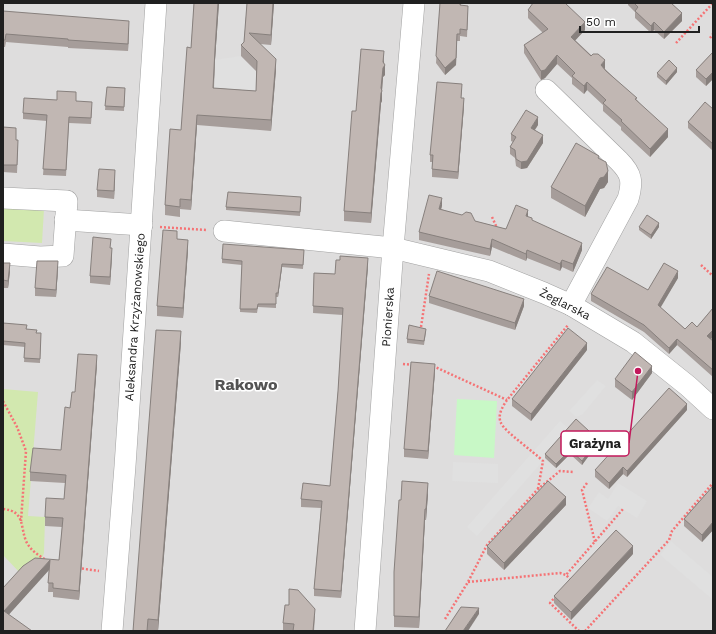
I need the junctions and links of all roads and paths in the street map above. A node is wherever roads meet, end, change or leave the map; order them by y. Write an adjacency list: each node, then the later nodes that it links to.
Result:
1 (156, 3): 11 (street, Aleksandra Krzyżanowskiego)
2 (414, 3): 14 (street, Pionierska)
3 (713, 3): 6 (path)
4 (713, 34): 5 (path)
5 (710, 38)
6 (676, 43)
7 (546, 90): 19 (street)
8 (3, 198): 10 (street)
9 (492, 217): 13 (path)
10 (65, 220): 11 (street); 15 (street)
11 (149, 226): 12 (path); 37 (street, Aleksandra Krzyżanowskiego)
12 (224, 231): 14 (street, Żeglarska)
13 (498, 231)
14 (393, 248): 16 (street, Żeglarska); 44 (street, Pionierska)
15 (3, 254)
16 (431, 257): 19 (street, Żeglarska); 20 (path)
17 (700, 265): 18 (path)
18 (713, 276)
19 (575, 307): 24 (path); 26 (street, Żeglarska)
20 (421, 327)
21 (398, 364): 22 (path)
22 (420, 365)
23 (428, 365): 24 (path)
24 (507, 400): 30 (path)
25 (3, 401): 33 (path)
26 (713, 409)
27 (573, 472): 30 (path)
28 (587, 483): 34 (path)
29 (713, 484): 46 (path)
30 (538, 488): 39 (path)
31 (3, 509): 33 (path)
32 (623, 509): 34 (path)
33 (21, 522): 35 (path)
34 (595, 542): 38 (path)
35 (50, 562)
36 (77, 568): 37 (path)
37 (117, 573): 43 (street, Aleksandra Krzyżanowskiego)
38 (566, 575): 39 (path); 40 (path)
39 (468, 582): 42 (path)
40 (566, 585)
41 (561, 591): 45 (path)
42 (445, 619)
43 (112, 631)
44 (365, 631)
45 (579, 631)
46 (585, 631)

